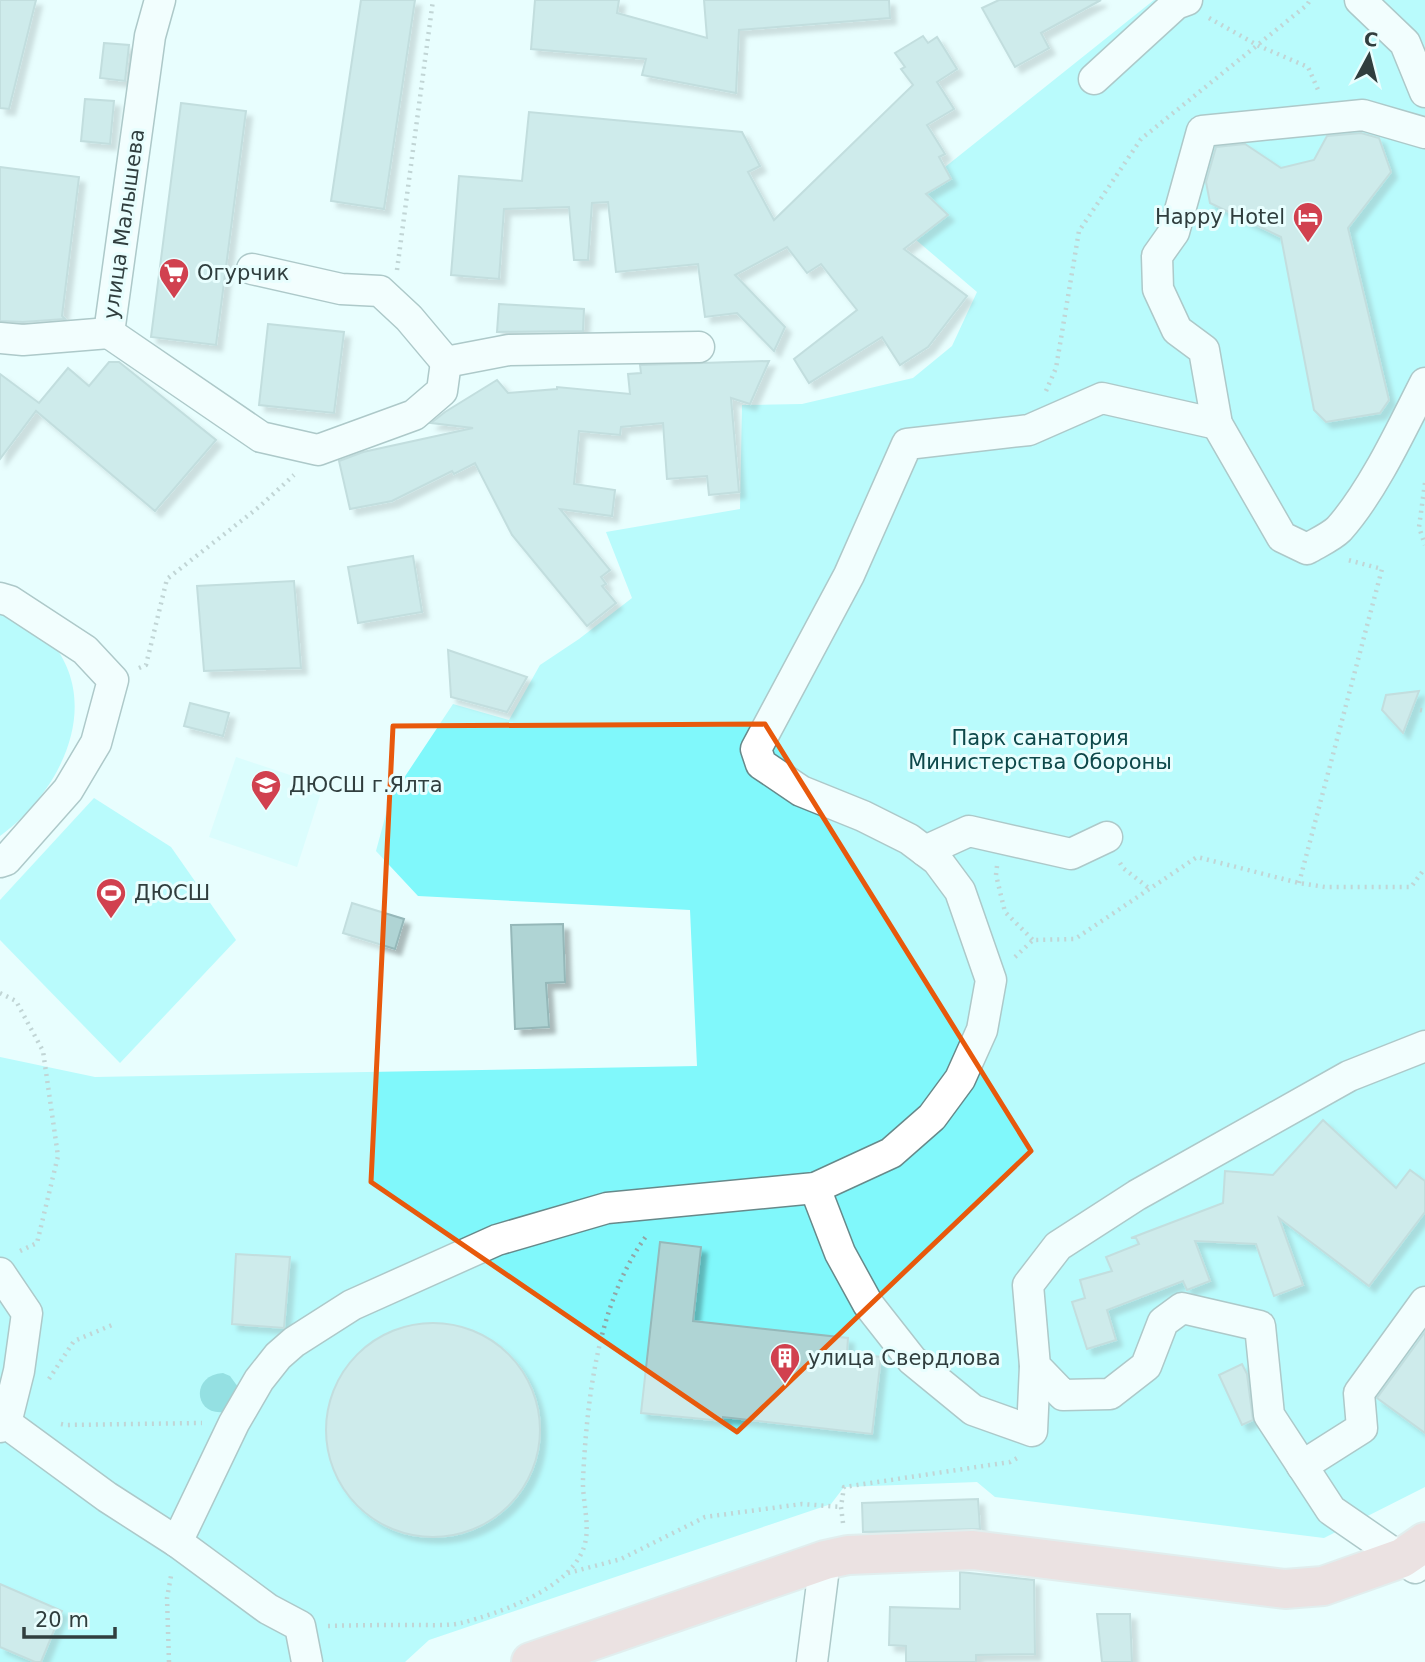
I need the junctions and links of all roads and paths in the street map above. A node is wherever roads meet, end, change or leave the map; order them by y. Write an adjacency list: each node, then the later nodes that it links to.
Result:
1 (160, 0): 14 (street, улица Малышева)
2 (433, 0): 13 (path)
3 (1187, 0): 8 (street)
4 (1310, 0): 7 (path)
5 (1360, 0): 9 (street)
6 (1211, 21): 7 (path)
7 (1259, 46): 10 (path); 20 (path)
8 (1094, 79)
9 (1425, 92)
10 (1330, 118): 11 (street); 19 (street)
11 (1425, 133)
12 (252, 269): 13 (street)
13 (393, 303): 17 (street)
14 (109, 333): 15 (street); 21 (street, улица Малышева)
15 (0, 338)
16 (699, 347): 17 (street)
17 (446, 362): 21 (street)
18 (1425, 383): 24 (street)
19 (1217, 424): 20 (street); 24 (street)
20 (1029, 430): 29 (street)
21 (318, 450): 26 (path)
22 (1425, 484): 23 (path)
23 (1425, 545)
24 (1307, 550): 32 (path)
25 (0, 598): 26 (street)
26 (113, 680): 30 (street)
27 (1107, 837): 28 (street); 33 (path)
28 (998, 838): 29 (street); 34 (path)
29 (925, 851): 35 (street)
30 (0, 862)
31 (1425, 868): 32 (path)
32 (1299, 883): 33 (path)
33 (1150, 889): 34 (path)
34 (1033, 940): 35 (path)
35 (991, 980): 38 (street)
36 (0, 993): 40 (path)
37 (1425, 1046): 43 (street)
38 (815, 1188): 39 (street); 48 (street)
39 (673, 1200): 46 (street); 54 (path)
40 (6, 1263): 47 (street)
41 (1425, 1302): 49 (street)
42 (112, 1325): 44 (path)
43 (1035, 1366): 48 (street); 49 (street)
44 (45, 1386)
45 (55, 1422): 46 (path)
46 (234, 1423): 51 (street)
47 (3, 1425): 51 (street)
48 (1032, 1430): 50 (path)
49 (1303, 1466): 52 (street)
50 (841, 1507): 53 (path); 54 (path)
51 (177, 1542): 55 (street); 57 (path)
52 (1417, 1554): 53 (main road)
53 (836, 1558): 56 (main road); 60 (street)
54 (567, 1573): 55 (path)
55 (300, 1626): 58 (street)
56 (588, 1653): 59 (main road)
57 (169, 1662)
58 (307, 1662)
59 (531, 1662)
60 (812, 1662)

